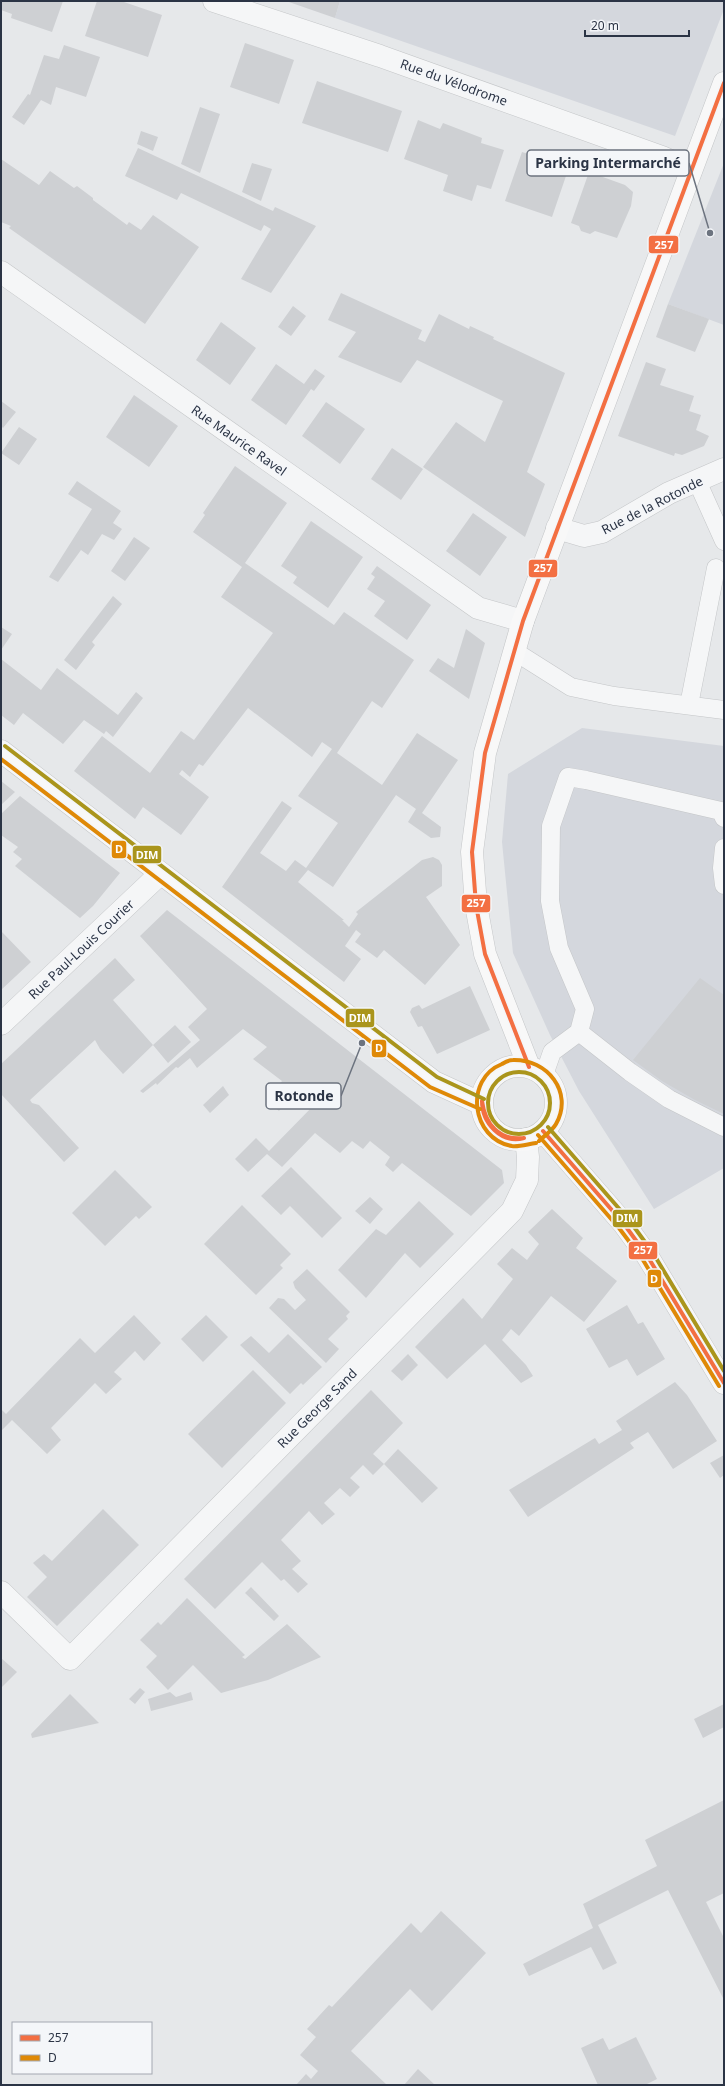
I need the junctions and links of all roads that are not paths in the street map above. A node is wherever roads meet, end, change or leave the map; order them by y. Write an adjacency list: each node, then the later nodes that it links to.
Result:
1 (214, 1): 3 (street, Rue du Vélodrome)
2 (724, 83): 3 (main road)
3 (691, 170): 7 (main road)
4 (1, 272): 11 (street, Rue Maurice Ravel)
5 (724, 469): 6 (street, Rue de la Rotonde)
6 (697, 481): 7 (street, Rue de la Rotonde); 8 (lane)
7 (557, 528): 11 (main road)
8 (724, 541)
9 (720, 564): 10 (lane); 13 (lane)
10 (724, 592)
11 (523, 621): 12 (main road)
12 (514, 651): 13 (lane); 22 (main road)
13 (689, 705): 14 (lane)
14 (724, 710)
15 (1, 751): 18 (main road)
16 (724, 818): 21 (lane)
17 (724, 848): 19 (lane)
18 (160, 874): 20 (street, Rue Paul-Louis Courier); 23 (main road)
19 (724, 885)
20 (1, 1024)
21 (579, 1032): 22 (lane); 24 (lane)
22 (536, 1071): 23 (main road); 25 (main road)
23 (482, 1104): 25 (main road)
24 (724, 1126)
25 (534, 1135): 26 (main road); 27 (street, Rue George Sand)
26 (724, 1382)
27 (1, 1592)

